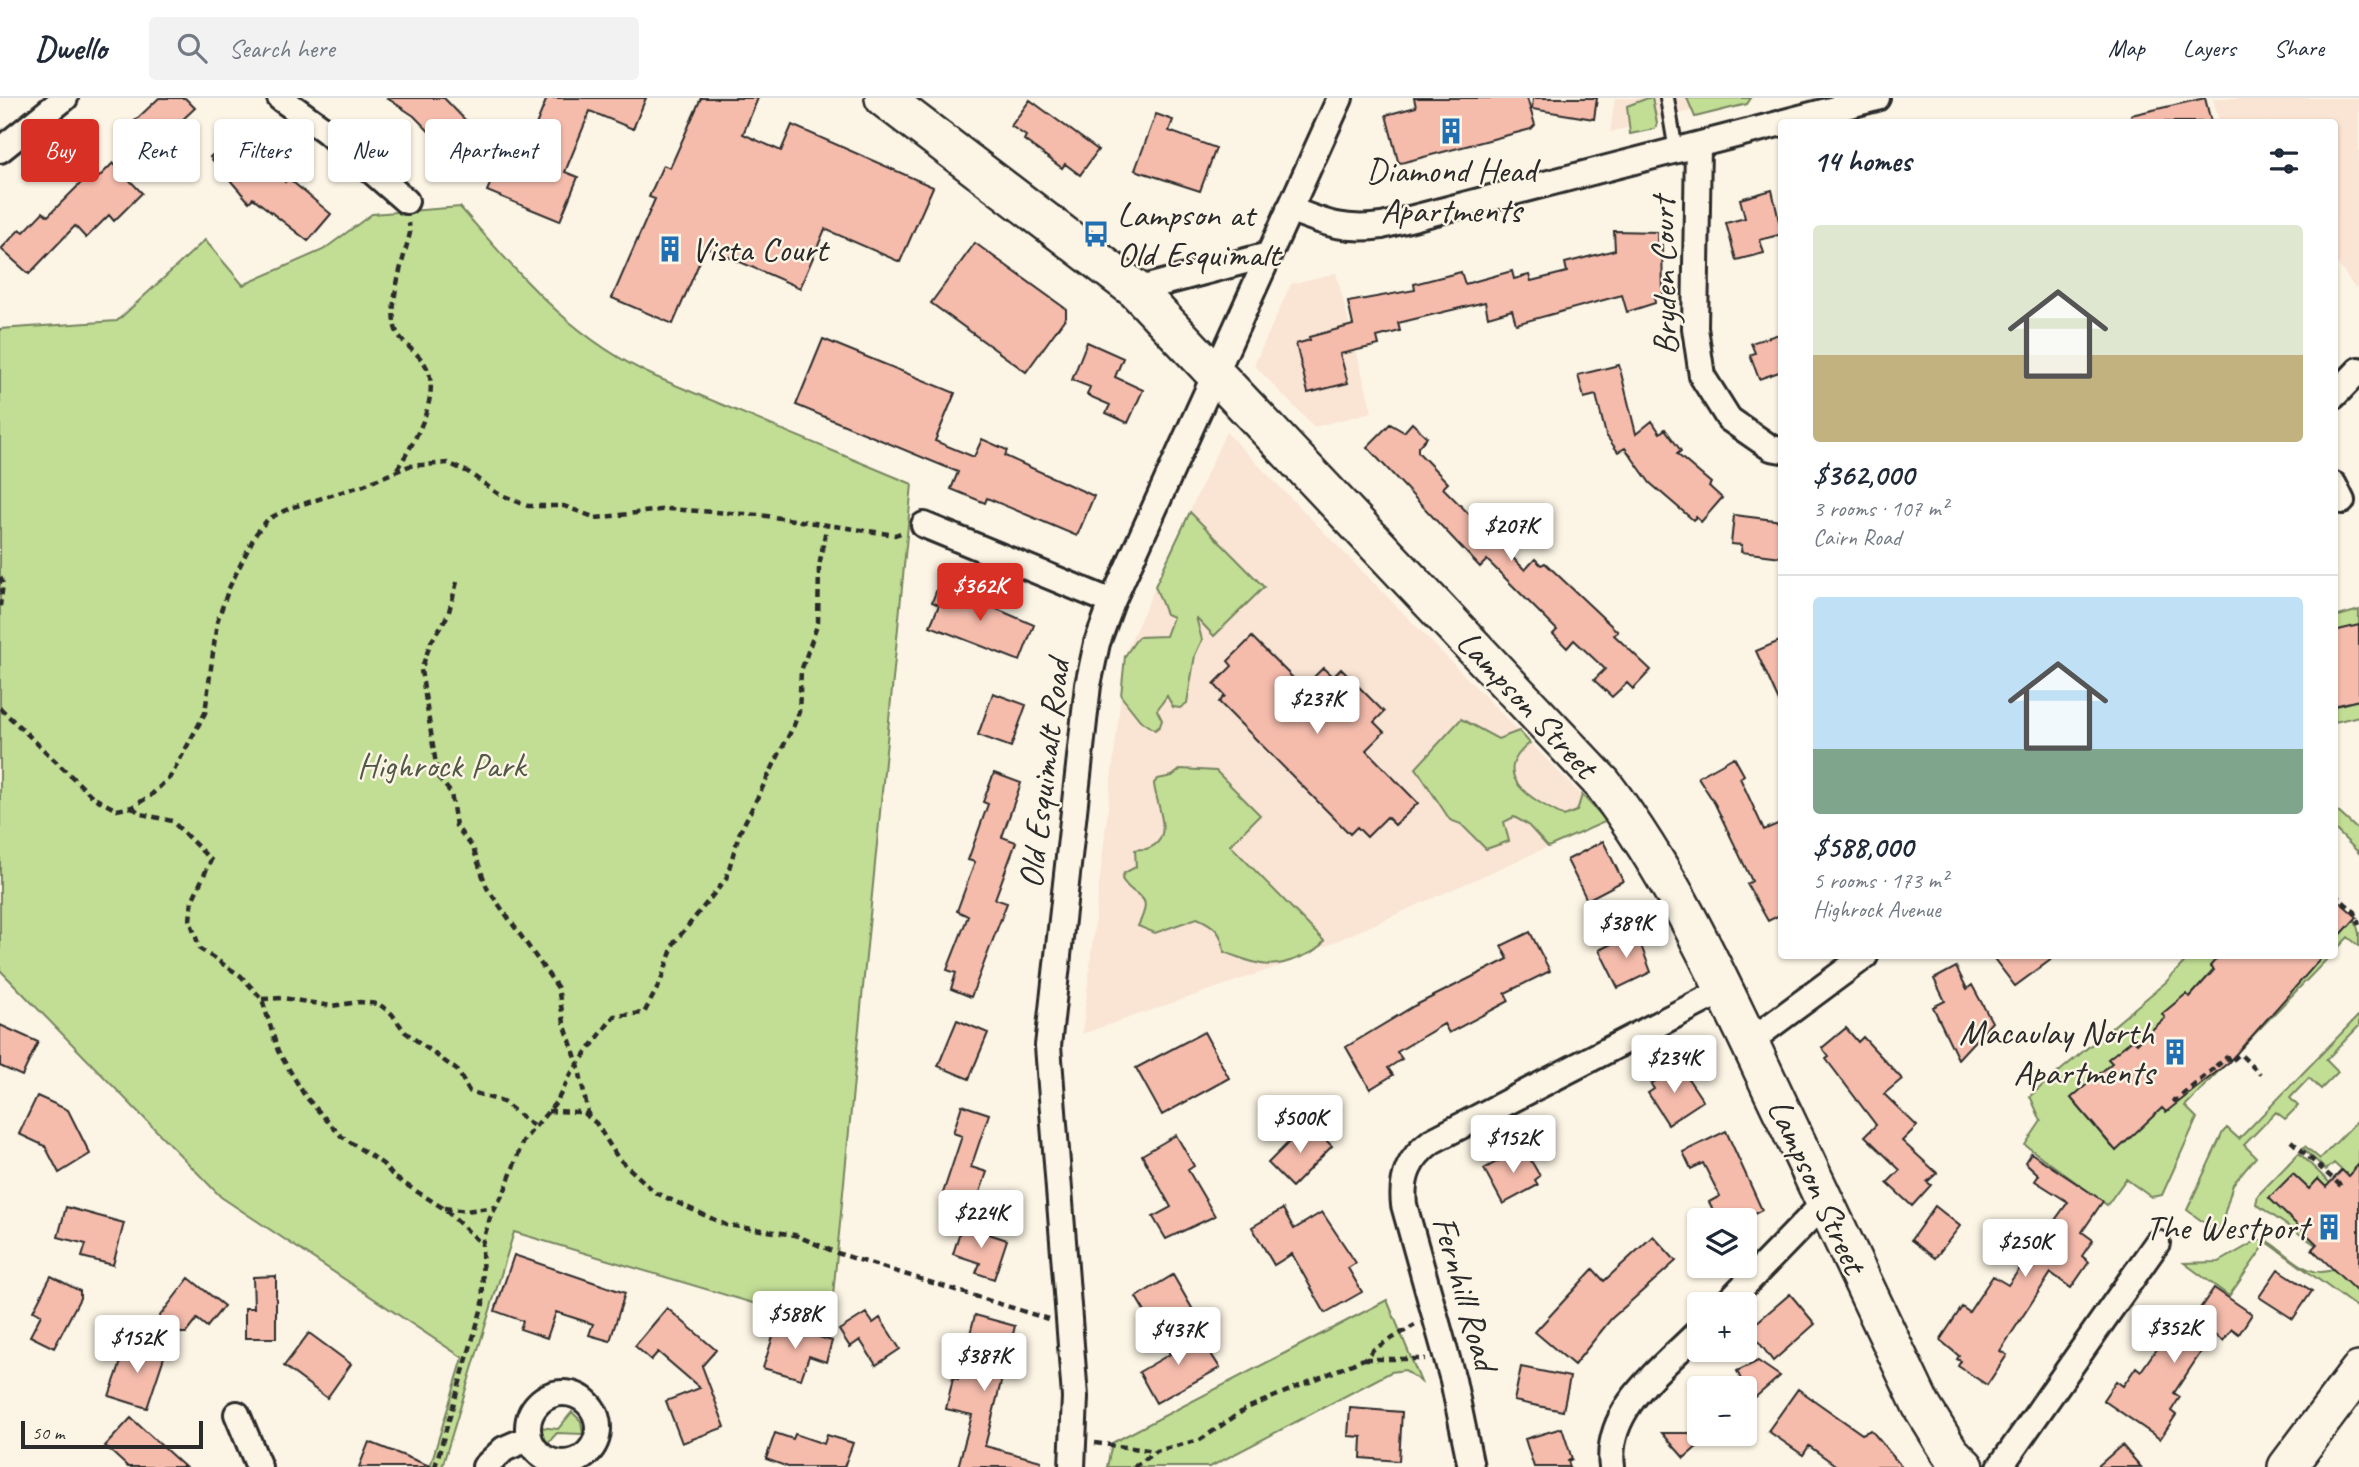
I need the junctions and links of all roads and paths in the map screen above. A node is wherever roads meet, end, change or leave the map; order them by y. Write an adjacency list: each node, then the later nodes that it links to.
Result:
1 (65, 98): 10 (street)
2 (280, 98): 11 (street)
3 (884, 98): 14 (main road, Lampson Street)
4 (1340, 98): 12 (street, Old Esquimalt Road)
5 (1877, 98): 7 (street)
6 (1669, 100): 9 (lane)
7 (1798, 119)
8 (1778, 124): 9 (street)
9 (1687, 148): 12 (street); 18 (street, Bryden Court)
10 (0, 150)
11 (407, 201): 19 (path)
12 (1289, 209): 13 (street, Old Esquimalt Road)
13 (1268, 255): 14 (street); 16 (street, Old Esquimalt Road)
14 (1136, 290): 16 (main road, Lampson Street)
15 (2359, 370): 17 (street)
16 (1216, 374): 24 (street, Old Esquimalt Road); 31 (main road, Lampson Street)
17 (2338, 392)
18 (1778, 449)
19 (396, 470): 20 (path); 27 (path)
20 (827, 523): 21 (path); 34 (path)
21 (924, 525): 24 (street)
22 (0, 577): 25 (path)
23 (457, 582): 34 (path)
24 (1112, 602): 49 (street, Old Esquimalt Road)
25 (0, 606)
26 (0, 708): 27 (path)
27 (132, 807): 32 (path)
28 (2338, 897): 29 (path)
29 (2359, 925)
30 (1861, 959): 33 (street)
31 (1724, 990): 33 (main road, Lampson Street); 48 (street, Fernhill Road)
32 (262, 999): 39 (path); 44 (path)
33 (1749, 1042): 42 (main road, Lampson Street)
34 (578, 1064): 37 (path); 38 (path)
35 (2260, 1073): 36 (path)
36 (2172, 1099)
37 (547, 1111): 38 (path); 39 (path)
38 (589, 1118): 49 (path)
39 (535, 1126): 43 (path)
40 (2291, 1141): 41 (path)
41 (2340, 1186)
42 (1825, 1202): 47 (street); 65 (main road, Lampson Street)
43 (496, 1207): 44 (path); 46 (path)
44 (443, 1208): 46 (path)
45 (2157, 1243): 66 (street)
46 (482, 1244): 59 (path)
47 (1738, 1292)
48 (1436, 1319): 51 (street, Fernhill Road); 52 (path)
49 (1069, 1325): 56 (street, Old Esquimalt Road)
50 (1687, 1344): 64 (street)
51 (1447, 1356): 52 (path); 63 (street, Fernhill Road)
52 (1364, 1359): 57 (path)
53 (2359, 1371): 67 (main road)
54 (237, 1414): 58 (street)
55 (529, 1438): 60 (street)
56 (1075, 1441): 57 (path); 61 (street, Old Esquimalt Road)
57 (1156, 1451): 62 (path)
58 (259, 1467)
59 (435, 1467)
60 (485, 1467)
61 (1072, 1467)
62 (1134, 1467)
63 (1471, 1467)
64 (1612, 1467)
65 (1965, 1467)
66 (2000, 1467)
67 (2287, 1467)

